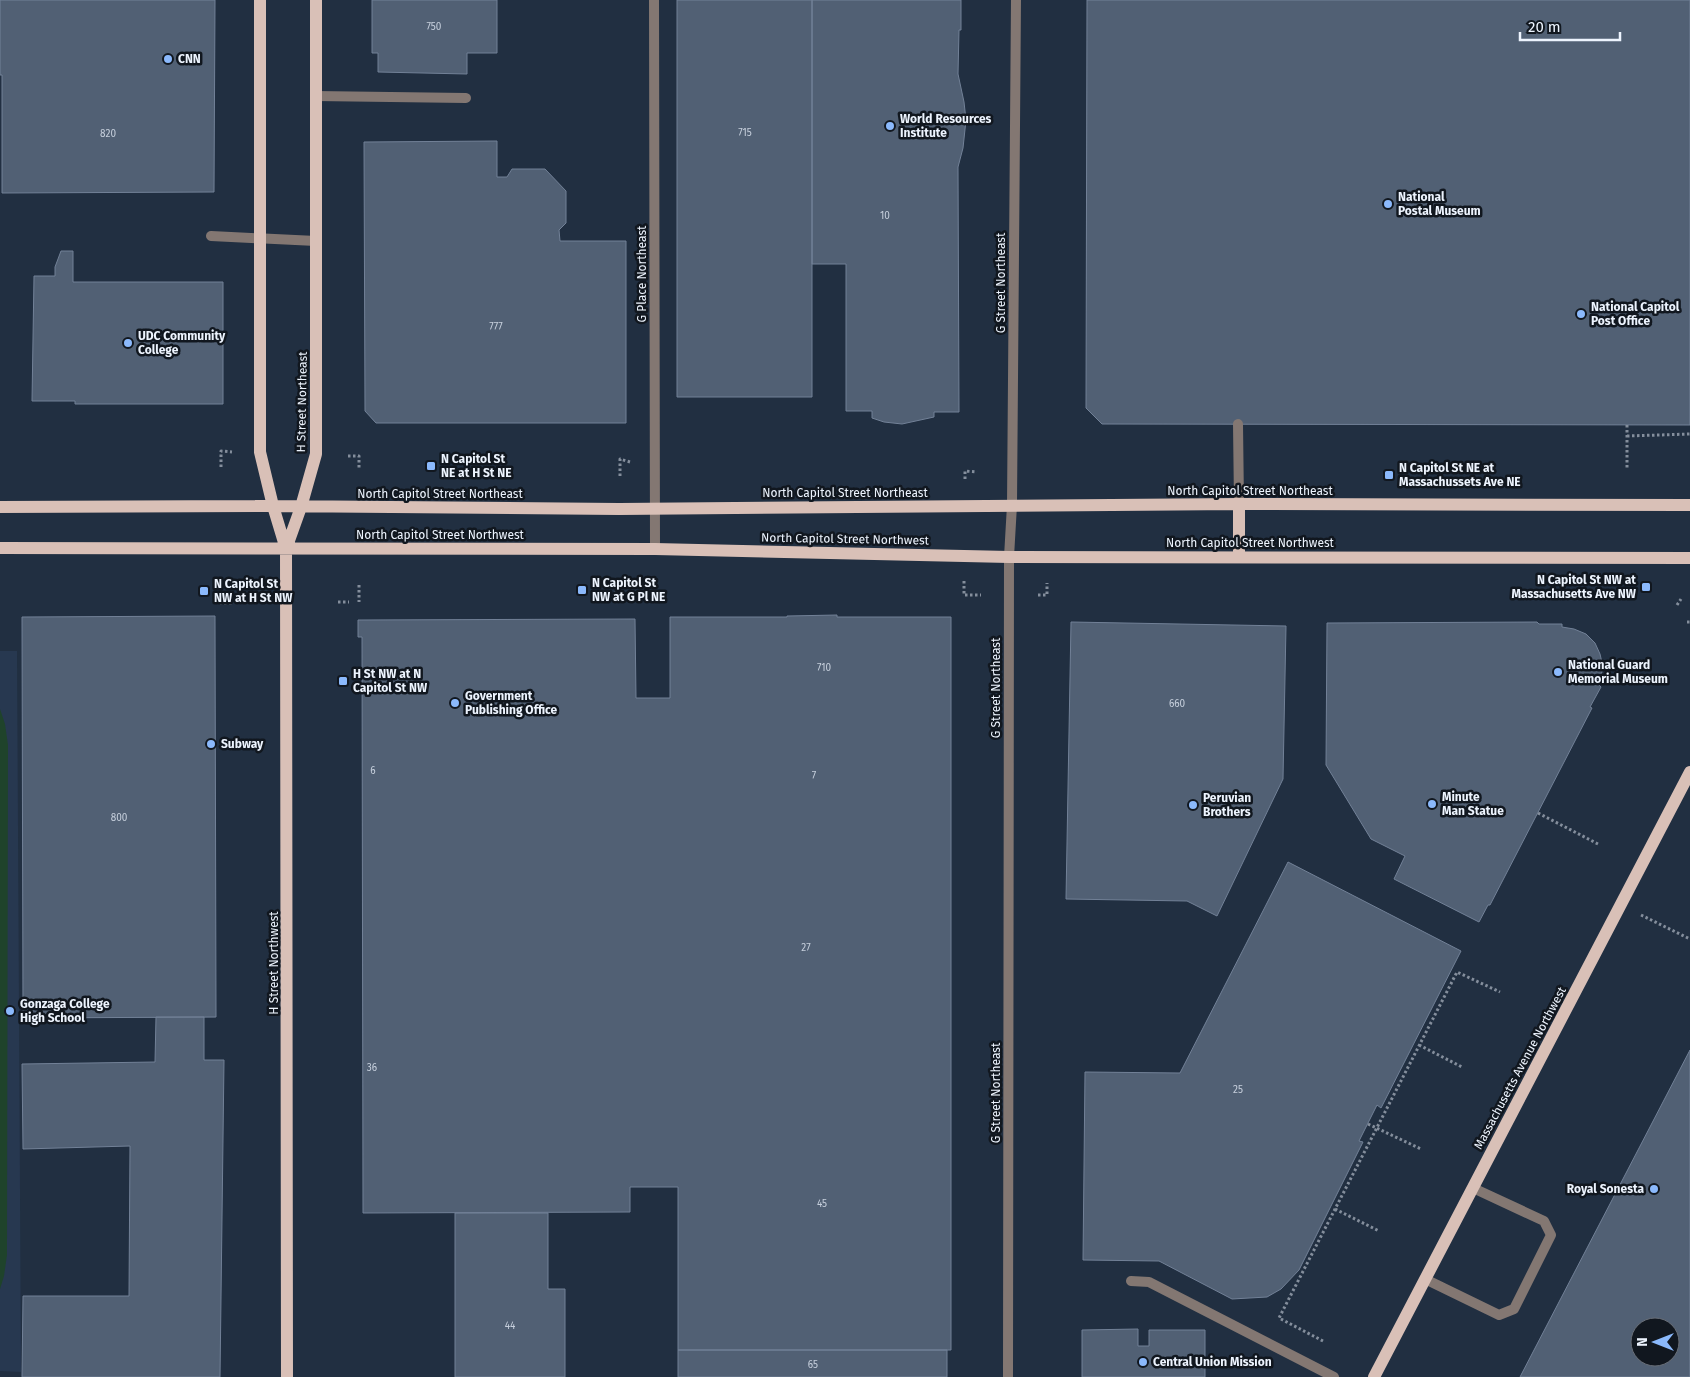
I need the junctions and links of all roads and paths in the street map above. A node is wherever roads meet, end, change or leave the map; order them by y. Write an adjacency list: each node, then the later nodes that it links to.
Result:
1 (260, 0): 8 (main road)
2 (316, 0): 5 (main road, H Street Northeast)
3 (654, 0): 29 (street, G Place Northeast)
4 (1016, 0): 24 (street, G Street Northeast)
5 (315, 96): 6 (street); 9 (main road, H Street Northeast)
6 (466, 98)
7 (212, 236): 8 (street)
8 (260, 239): 9 (street); 26 (main road)
9 (316, 241): 28 (main road, H Street Northeast)
10 (1238, 424): 23 (street)
11 (1627, 425): 13 (path)
12 (1690, 434): 13 (path)
13 (1627, 436): 18 (path)
14 (232, 452): 17 (path)
15 (348, 456): 19 (path)
16 (630, 462): 21 (path)
17 (222, 467)
18 (1627, 469)
19 (359, 470)
20 (977, 472): 22 (path)
21 (620, 476)
22 (965, 479)
23 (1239, 504): 24 (main road, North Capitol Street Northeast); 25 (main road, North Capitol Street Northeast); 33 (main road)
24 (1012, 505): 29 (main road, North Capitol Street Northeast); 34 (street, G Street Northeast)
25 (1690, 505)
26 (273, 506): 27 (main road, North Capitol Street Northeast); 28 (main road, North Capitol Street Northeast); 31 (main road)
27 (0, 507)
28 (301, 507): 29 (main road, North Capitol Street Northeast); 31 (main road, H Street Northeast)
29 (654, 508): 32 (street, G Place Northeast)
30 (0, 548): 31 (main road, North Capitol Street Northwest)
31 (286, 548): 32 (main road, North Capitol Street Northwest); 67 (main road, H Street Northwest)
32 (655, 549): 34 (main road, North Capitol Street Northwest)
33 (1239, 556): 34 (main road, North Capitol Street Northwest); 35 (main road, North Capitol Street Northwest)
34 (1009, 557): 68 (street, G Street Northeast)
35 (1690, 558)
36 (616, 579): 43 (path)
37 (964, 581): 41 (path)
38 (1048, 582): 42 (path)
39 (359, 585): 47 (path)
40 (221, 591): 48 (path)
41 (981, 595)
42 (1038, 595)
43 (616, 599)
44 (1681, 599): 49 (path)
45 (338, 602): 46 (path)
46 (349, 602)
47 (359, 602)
48 (232, 603)
49 (1677, 605)
50 (1690, 772): 53 (main road, Massachusetts Avenue Northwest)
51 (1538, 812): 52 (path)
52 (1600, 845)
53 (1621, 905): 54 (path); 61 (main road, Massachusetts Avenue Northwest)
54 (1690, 939)
55 (1500, 992): 56 (path)
56 (1419, 1045): 57 (path); 59 (path)
57 (1462, 1067)
58 (1368, 1124): 59 (path)
59 (1376, 1128): 60 (path); 62 (path)
60 (1420, 1149)
61 (1473, 1188): 64 (main road, Massachusetts Avenue Northwest); 64 (street)
62 (1334, 1209): 63 (path); 66 (path)
63 (1379, 1232)
64 (1425, 1280): 70 (main road, Massachusetts Avenue Northwest)
65 (1131, 1281): 69 (street)
66 (1323, 1341)
67 (287, 1377)
68 (1008, 1377)
69 (1334, 1377)
70 (1374, 1377)

